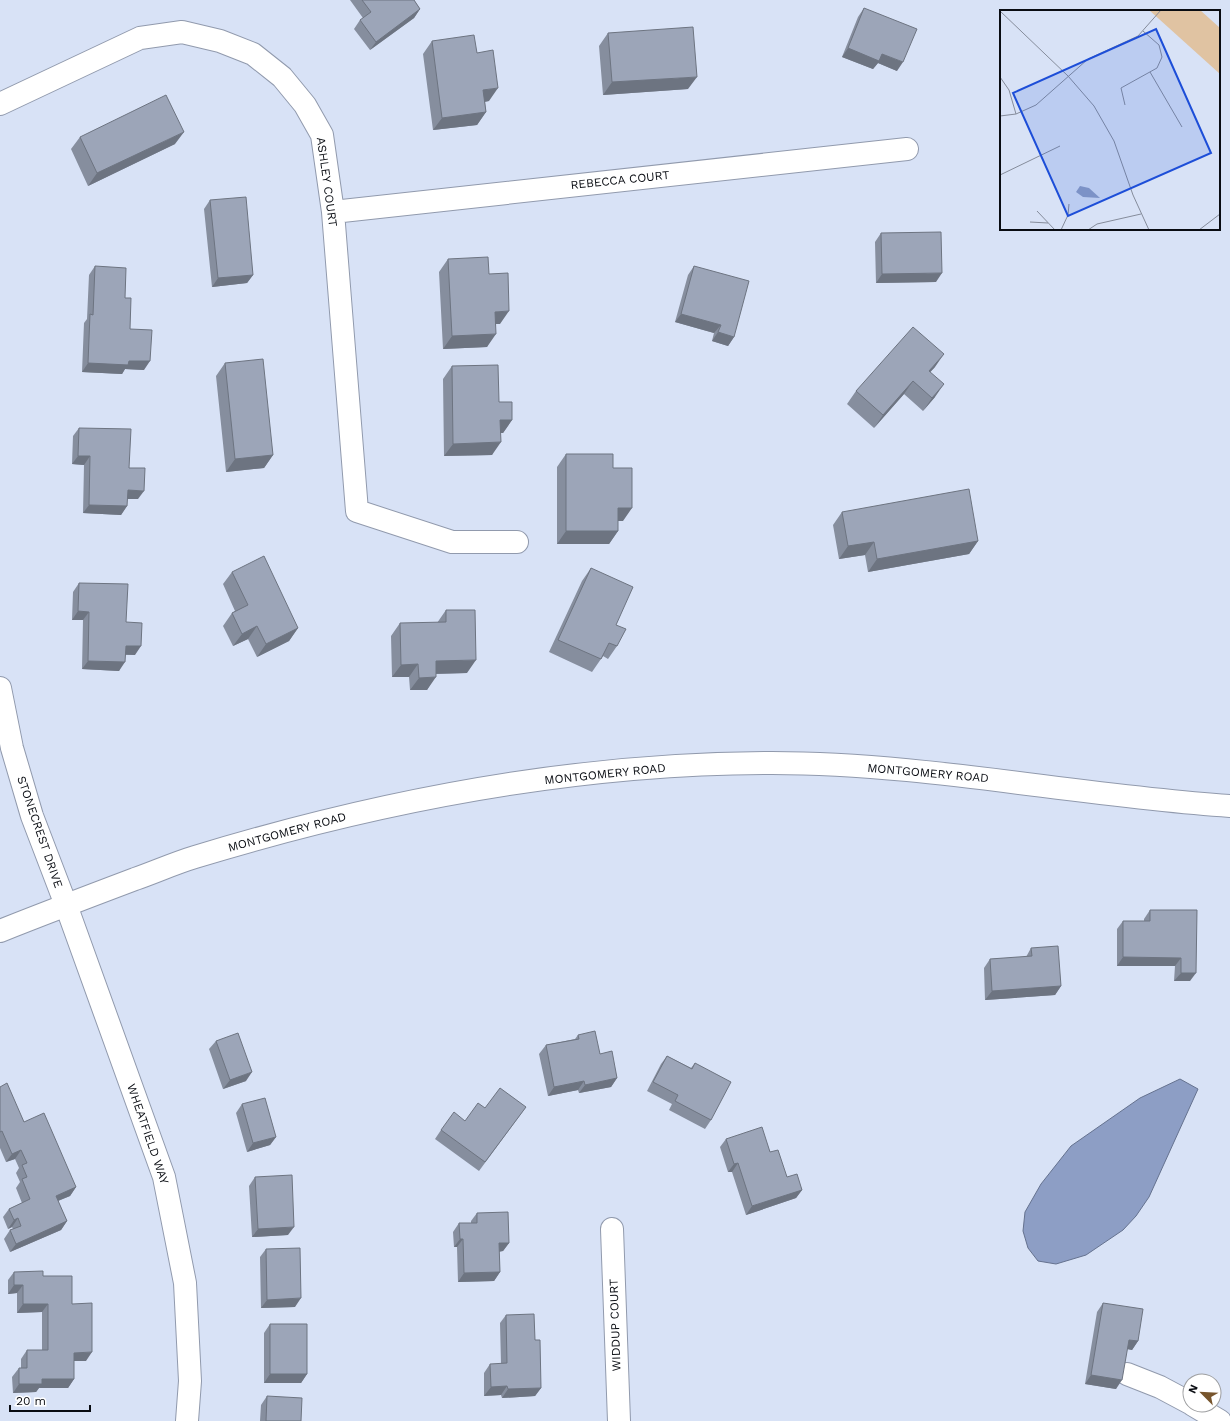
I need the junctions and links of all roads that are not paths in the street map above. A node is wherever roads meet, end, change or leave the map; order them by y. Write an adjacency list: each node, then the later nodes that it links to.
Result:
1 (0, 104): 3 (street, ASHLEY COURT)
2 (907, 149): 3 (street, REBECCA COURT)
3 (333, 212): 4 (street, ASHLEY COURT)
4 (517, 542)
5 (0, 688): 7 (street, STONECREST DRIVE)
6 (1230, 806): 7 (street, MONTGOMERY ROAD)
7 (66, 905): 8 (street, MONTGOMERY ROAD); 13 (street, WHEATFIELD WAY)
8 (0, 931)
9 (612, 1229): 14 (street, WIDDUP COURT)
10 (1127, 1374): 11 (street)
11 (1182, 1399)
12 (1206, 1413): 15 (street)
13 (187, 1421)
14 (619, 1421)
15 (1220, 1421)

